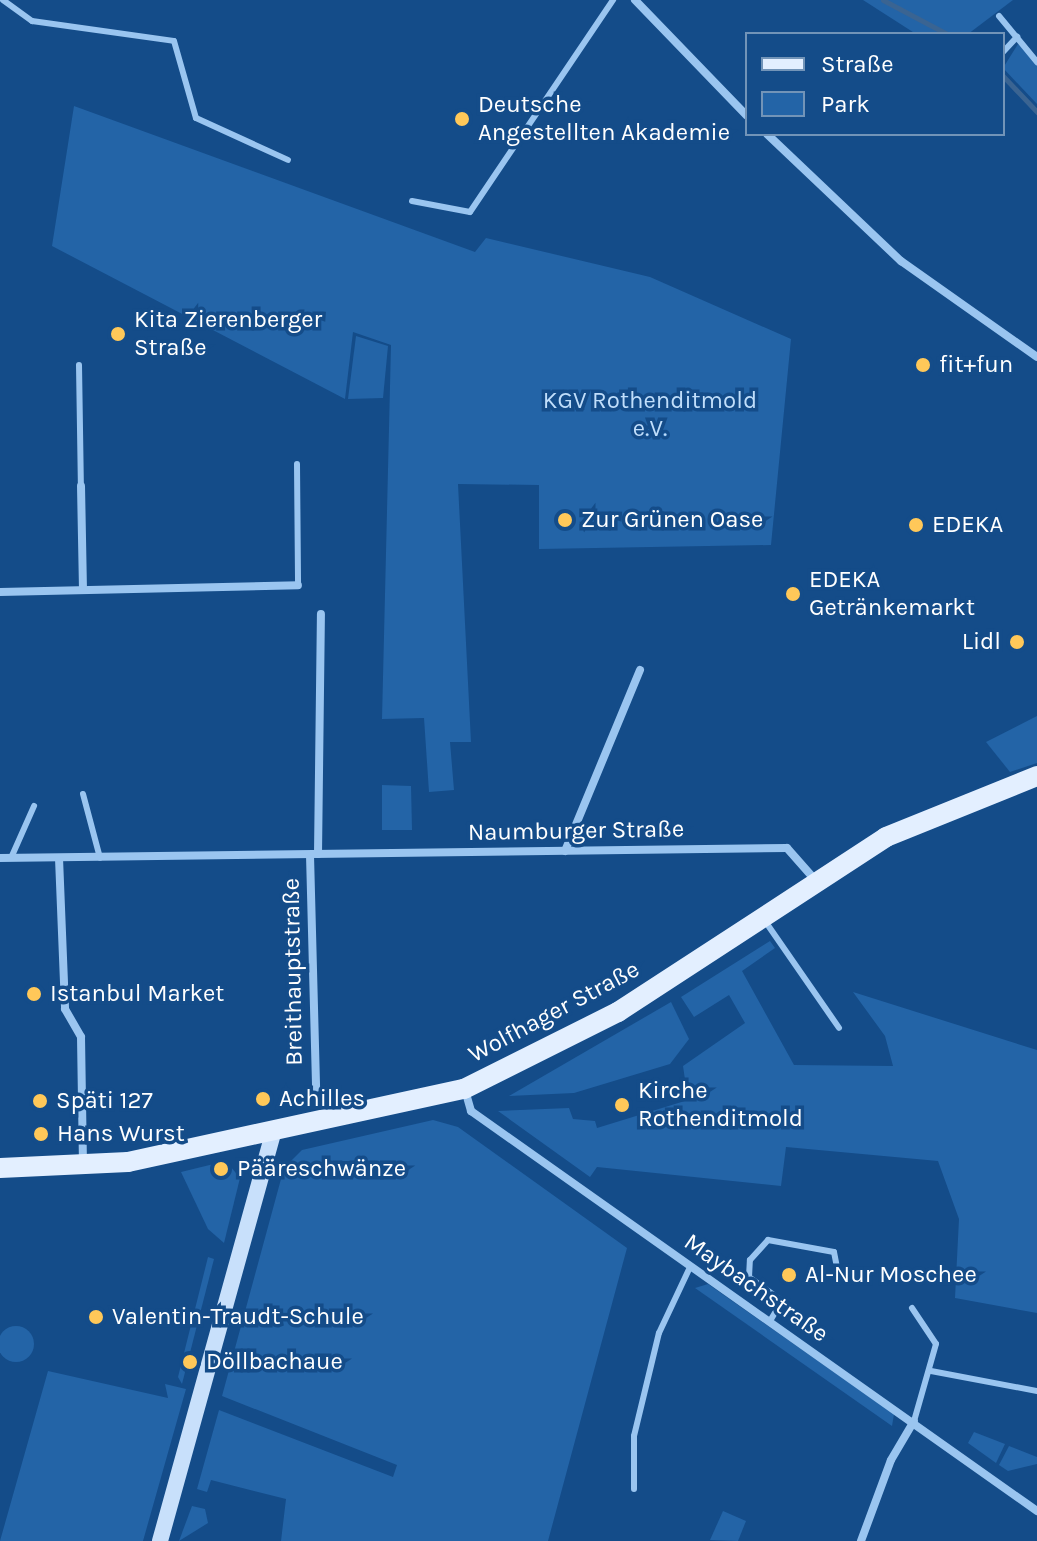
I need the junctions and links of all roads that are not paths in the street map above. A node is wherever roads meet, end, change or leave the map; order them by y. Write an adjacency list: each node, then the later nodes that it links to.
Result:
1 (3, 0): 10 (lane)
2 (613, 0): 11 (lane)
3 (635, 0): 8 (street)
4 (999, 16): 5 (lane)
5 (1017, 37): 6 (lane); 7 (lane)
6 (1005, 50)
7 (1037, 62)
8 (745, 114)
9 (769, 136): 12 (street)
10 (288, 160)
11 (412, 201)
12 (1037, 357)
13 (79, 365): 15 (lane)
14 (297, 464): 16 (lane)
15 (81, 486): 17 (street)
16 (298, 585): 17 (street)
17 (83, 590): 18 (street)
18 (0, 592)
19 (321, 614): 25 (street)
20 (640, 670): 24 (street)
21 (1037, 776): 30 (main road, Wolfhager Straße)
22 (83, 794): 29 (lane)
23 (34, 806): 27 (lane)
24 (565, 851): 25 (street, Naumburger Straße); 30 (street, Naumburger Straße)
25 (314, 854): 29 (street, Naumburger Straße); 33 (street, Breithauptstraße)
26 (0, 858): 27 (street, Naumburger Straße)
27 (11, 858): 28 (street, Naumburger Straße)
28 (59, 858): 29 (street, Naumburger Straße); 37 (street)
29 (100, 858)
30 (818, 883): 31 (main road, Wolfhager Straße)
31 (763, 918): 32 (lane); 34 (main road, Wolfhager Straße)
32 (839, 1028)
33 (316, 1088)
34 (464, 1089): 35 (main road, Wolfhager Straße); 38 (street, Maybachstraße)
35 (272, 1136): 37 (main road, Wolfhager Straße); 47 (main road)
36 (0, 1168): 37 (main road, Wolfhager Straße)
37 (83, 1168)
38 (690, 1267): 41 (street, Maybachstraße); 45 (lane)
39 (838, 1273): 41 (lane)
40 (912, 1308): 42 (lane)
41 (770, 1321): 44 (street, Maybachstraße)
42 (931, 1371): 43 (lane); 44 (lane)
43 (1037, 1391)
44 (914, 1421): 46 (street, Maybachstraße); 48 (street)
45 (634, 1489)
46 (1037, 1511)
47 (160, 1541)
48 (861, 1541)

